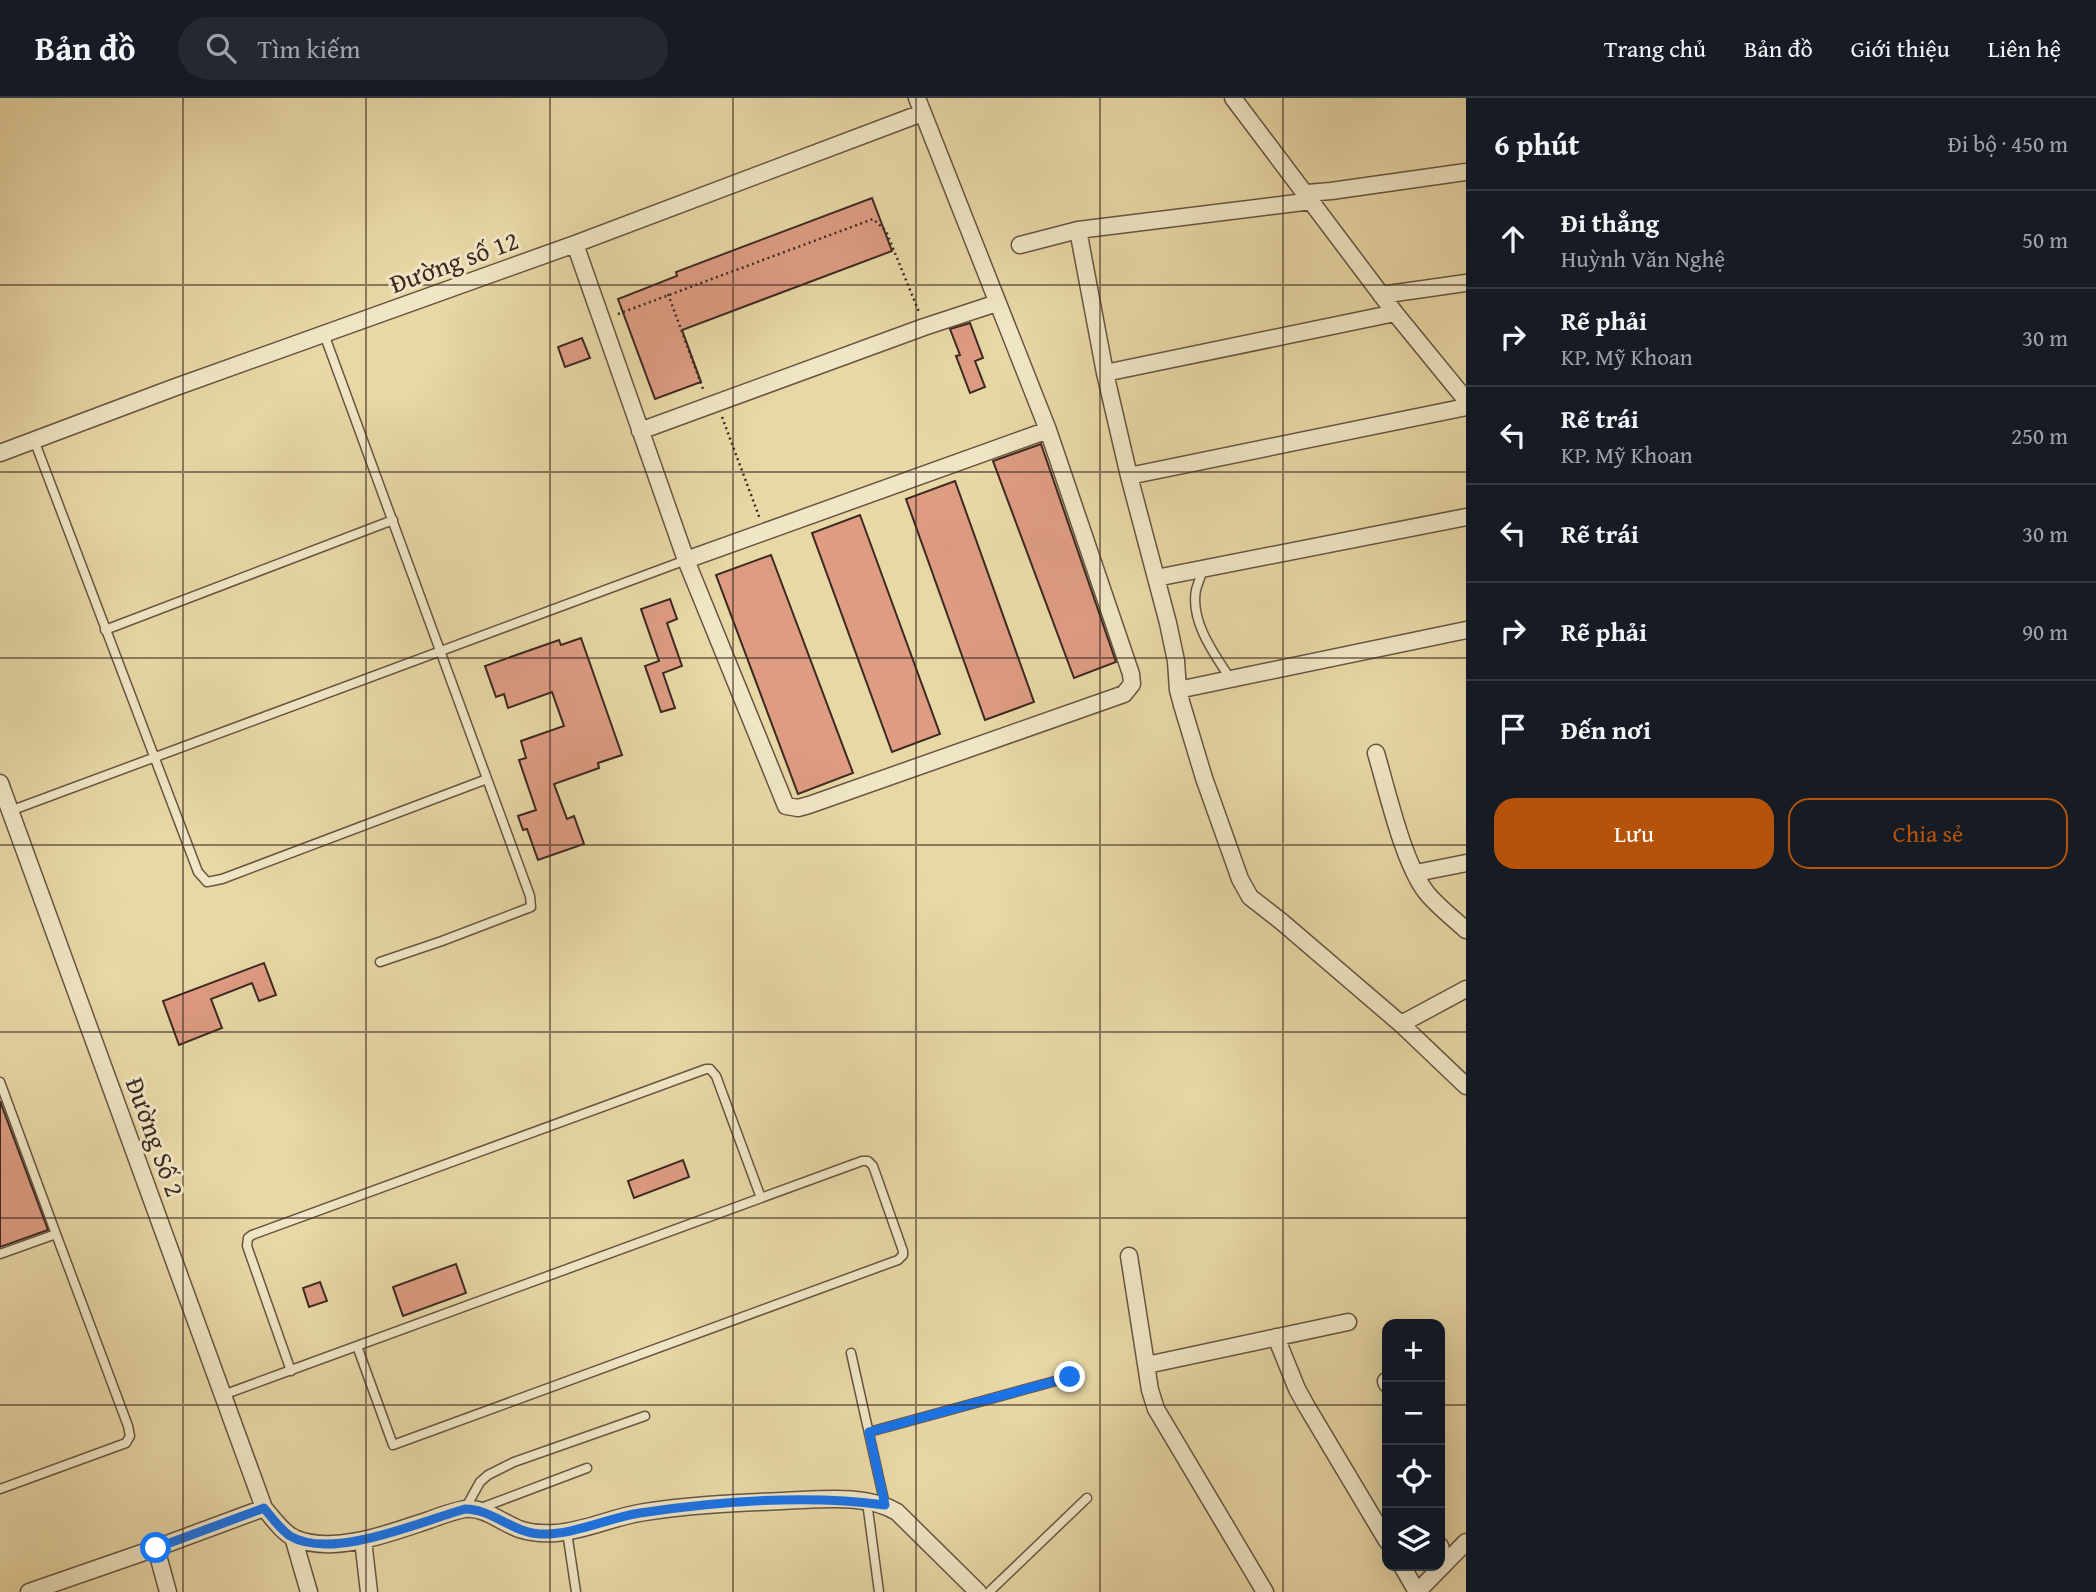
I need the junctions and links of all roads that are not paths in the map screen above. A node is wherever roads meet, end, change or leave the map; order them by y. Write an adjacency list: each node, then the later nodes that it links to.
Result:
1 (1233, 98): 4 (street)
2 (919, 105): 6 (street, Đường số 12); 10 (street)
3 (1466, 172): 4 (street)
4 (1309, 197): 5 (street); 9 (street)
5 (1078, 230): 7 (street); 13 (street)
6 (575, 244): 12 (street, Đường số 12); 17 (street)
7 (1020, 245)
8 (1466, 283): 9 (street)
9 (1381, 295): 11 (street)
10 (997, 303): 16 (street); 17 (street)
11 (1395, 313): 13 (street); 14 (street)
12 (324, 334): 18 (street, Đường số 12); 22 (lane)
13 (1105, 373): 20 (street)
14 (1464, 394)
15 (1466, 407): 20 (street)
16 (1048, 430): 23 (street); 23 (street)
17 (640, 431): 23 (street)
18 (34, 440): 19 (street, Đường số 12); 26 (lane)
19 (0, 453)
20 (1129, 475): 25 (street)
21 (1466, 517): 24 (street)
22 (393, 520): 26 (lane); 28 (lane)
23 (686, 560): 28 (lane)
24 (1203, 569): 25 (street); 29 (lane)
25 (1156, 578): 30 (street)
26 (105, 630): 32 (lane)
27 (1466, 630): 29 (street)
28 (440, 650): 32 (lane); 33 (lane)
29 (1230, 678): 30 (street)
30 (1178, 690): 41 (street)
31 (1376, 753): 37 (street)
32 (155, 757): 33 (lane); 35 (lane)
33 (487, 779): 39 (lane)
34 (0, 783): 35 (street, Đường Số 2)
35 (10, 811): 55 (street, Đường Số 2)
36 (1466, 863): 37 (street)
37 (1416, 873): 38 (street)
38 (1466, 930)
39 (380, 962)
40 (1466, 989): 41 (street)
41 (1401, 1024): 43 (street)
42 (0, 1082): 45 (lane)
43 (1466, 1086)
44 (761, 1198): 50 (lane); 50 (lane); 53 (lane)
45 (56, 1234): 46 (lane); 59 (lane)
46 (0, 1254)
47 (1129, 1256): 52 (street)
48 (1348, 1322): 49 (street)
49 (1276, 1338): 52 (street); 66 (street)
50 (357, 1346): 53 (lane)
51 (851, 1353): 57 (lane)
52 (1147, 1364): 82 (street)
53 (291, 1371): 55 (lane)
54 (1070, 1377): 57 (lane)
55 (223, 1395): 63 (street, Đường Số 2)
56 (645, 1416): 64 (lane)
57 (869, 1432): 62 (lane)
58 (587, 1468): 64 (lane)
59 (0, 1489)
60 (1087, 1498): 81 (lane)
61 (867, 1502): 62 (street); 65 (street); 79 (lane)
62 (885, 1505): 80 (street)
63 (264, 1508): 67 (street); 70 (street)
64 (472, 1509): 65 (street); 68 (street)
65 (566, 1532): 78 (lane)
66 (1382, 1533)
67 (293, 1537): 68 (street); 76 (street)
68 (363, 1540): 77 (street)
69 (1466, 1542): 72 (street)
70 (156, 1548): 74 (street); 75 (street)
71 (1445, 1560): 72 (street)
72 (1446, 1563): 83 (street)
73 (1405, 1571): 83 (street)
74 (29, 1592)
75 (168, 1592)
76 (309, 1592)
77 (369, 1592)
78 (576, 1592)
79 (879, 1592)
80 (978, 1592)
81 (989, 1592)
82 (1265, 1592)
83 (1417, 1592)

